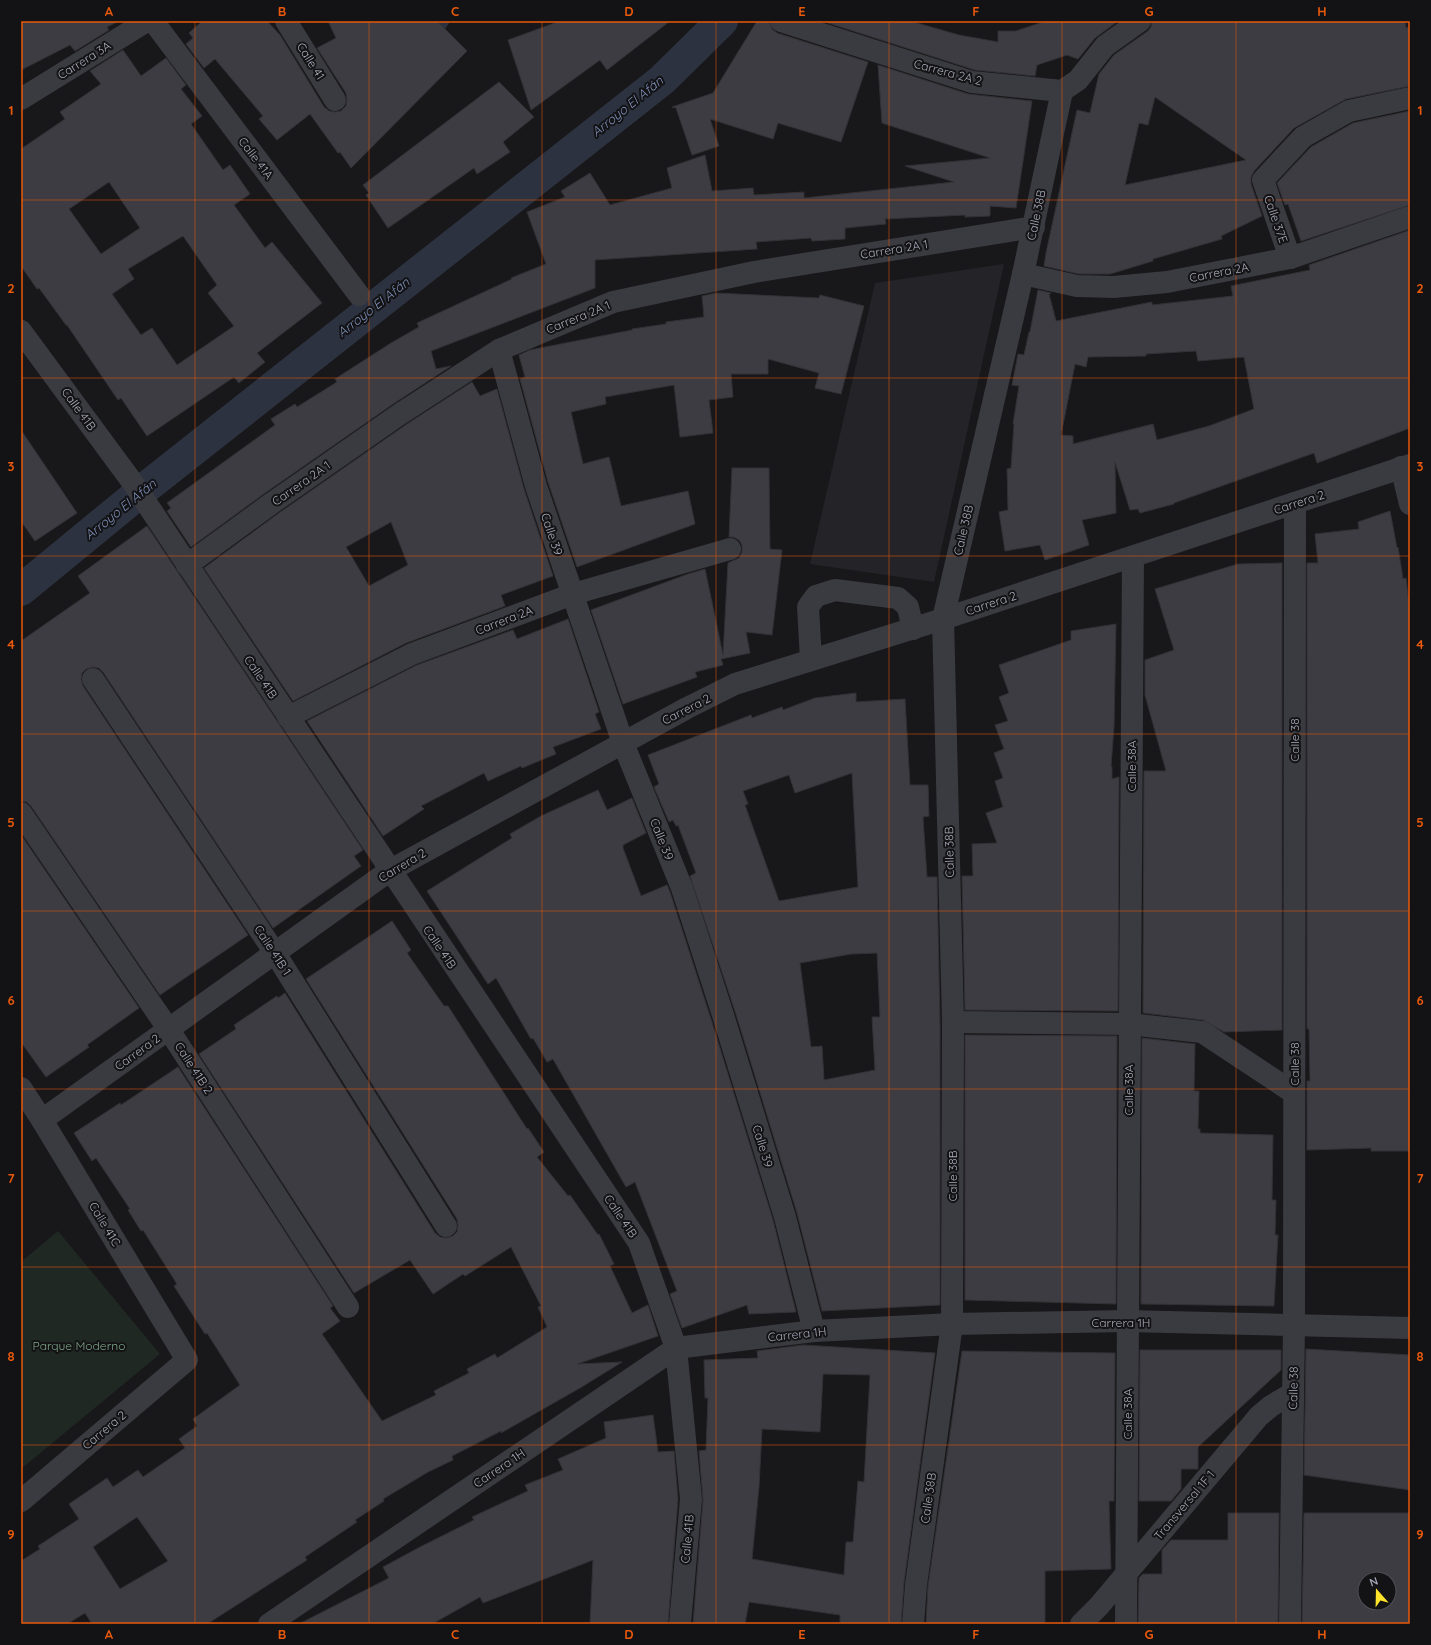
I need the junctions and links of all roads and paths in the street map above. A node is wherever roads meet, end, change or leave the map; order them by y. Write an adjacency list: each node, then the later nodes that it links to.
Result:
1 (146, 21): 8 (street, Carrera 3A)
2 (153, 21): 14 (street, Calle 41A)
3 (286, 21): 9 (street, Calle 41)
4 (781, 21): 6 (street, Carrera 2A 2)
5 (1140, 21): 6 (street)
6 (1062, 91): 11 (street, Calle 38B)
7 (1410, 98): 12 (street, Calle 37E)
8 (21, 99)
9 (335, 100)
10 (1410, 217): 12 (street, Carrera 2A)
11 (1034, 227): 13 (street, Calle 38B); 16 (street, Carrera 2A 1)
12 (1290, 258): 13 (street, Carrera 2A)
13 (1024, 274): 24 (street, Calle 38B)
14 (359, 295)
15 (21, 331): 22 (street, Calle 41B)
16 (499, 350): 22 (street, Carrera 2A 1); 23 (street, Calle 39)
17 (1406, 466): 18 (street, Carrera 2); 19 (street)
18 (1295, 503): 21 (street, Carrera 2); 37 (street, Calle 38)
19 (1410, 504)
20 (730, 550): 23 (street, Carrera 2A)
21 (1133, 557): 24 (street, Carrera 2); 34 (street, Calle 38A)
22 (187, 565): 28 (street, Calle 41B)
23 (573, 594): 28 (street, Carrera 2A); 29 (street, Calle 39)
24 (942, 619): 25 (street, Carrera 2); 33 (street, Calle 38B)
25 (913, 629): 26 (street, Carrera 2); 26 (street)
26 (811, 660): 29 (street, Carrera 2)
27 (93, 679): 32 (street, Calle 41B 1)
28 (288, 717): 31 (street, Calle 41B)
29 (623, 743): 31 (street, Carrera 2); 45 (street, Calle 39)
30 (21, 813): 35 (street, Calle 41B 2)
31 (389, 870): 32 (street, Carrera 2); 46 (street, Calle 41B)
32 (275, 953): 35 (street, Carrera 2); 39 (street, Calle 41B 1)
33 (953, 1022): 34 (street); 42 (street, Calle 38B)
34 (1129, 1024): 37 (street); 41 (street, Calle 38A)
35 (169, 1030): 38 (street, Carrera 2); 40 (street, Calle 41B 2)
36 (21, 1088): 38 (street, Calle 41C)
37 (1294, 1093): 43 (street, Calle 38)
38 (42, 1120): 47 (street, Calle 41C)
39 (446, 1226)
40 (348, 1307)
41 (1127, 1321): 42 (street, Carrera 1H); 43 (street, Carrera 1H); 50 (street, Calle 38A)
42 (952, 1324): 45 (street, Carrera 1H); 54 (street, Calle 38B)
43 (1294, 1325): 44 (street, Carrera 1H); 48 (street, Calle 38)
44 (1410, 1328)
45 (814, 1331): 46 (street, Carrera 1H)
46 (676, 1348): 51 (street, Carrera 1H); 53 (street, Calle 41B)
47 (187, 1360): 49 (street, Carrera 2)
48 (1293, 1393): 50 (street, Transversal 1F 1); 57 (street, Calle 38)
49 (21, 1500)
50 (1126, 1574): 55 (street, Transversal 1F 1); 56 (street, Calle 38A)
51 (291, 1618): 52 (street, Carrera 1H)
52 (269, 1624)
53 (680, 1624)
54 (913, 1624)
55 (1080, 1624)
56 (1126, 1624)
57 (1290, 1624)

